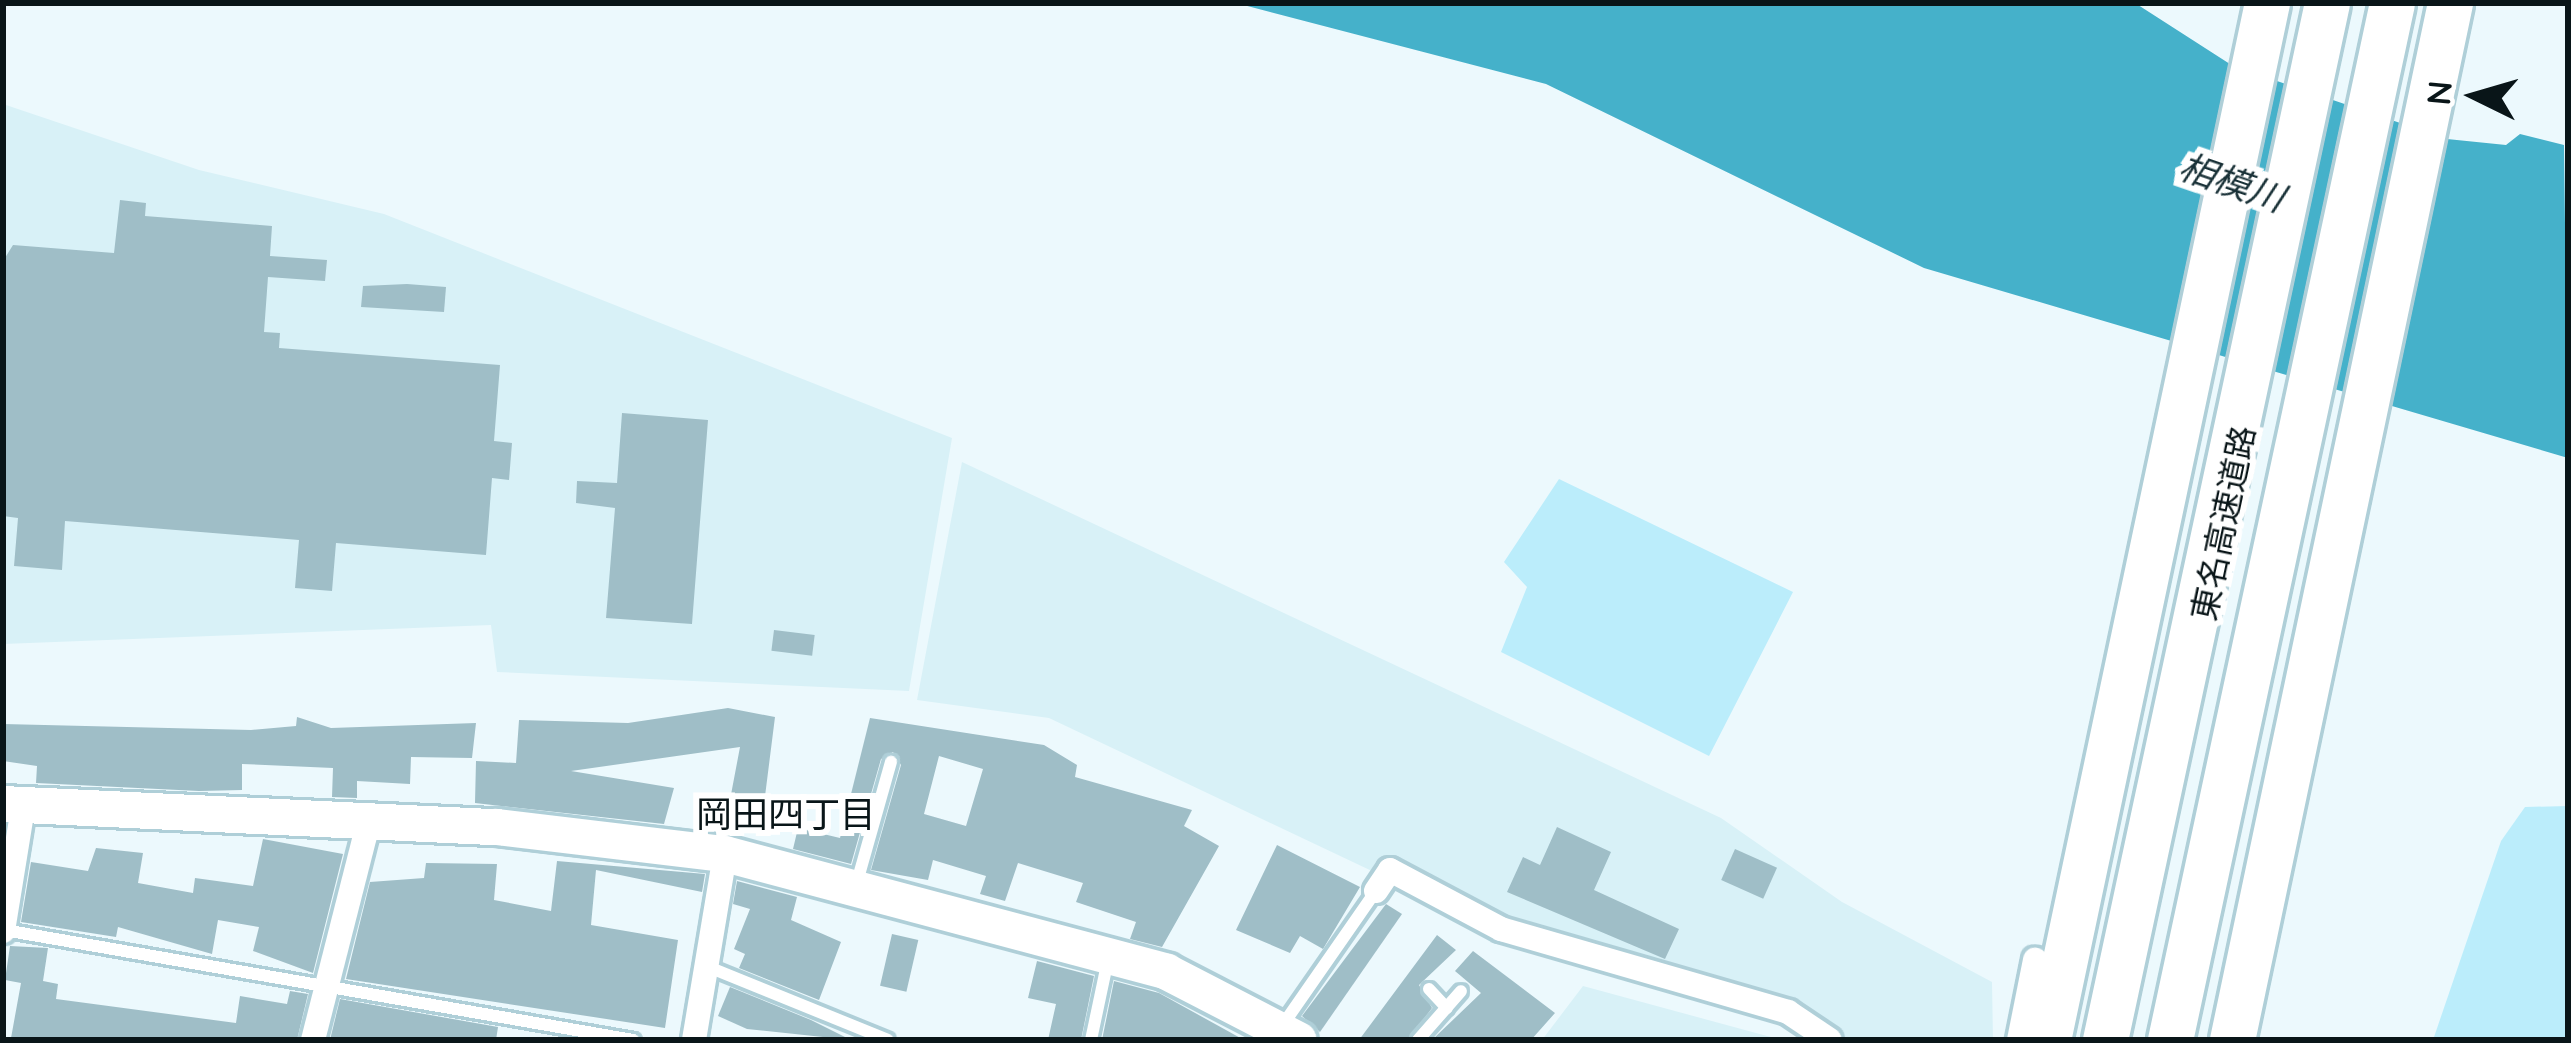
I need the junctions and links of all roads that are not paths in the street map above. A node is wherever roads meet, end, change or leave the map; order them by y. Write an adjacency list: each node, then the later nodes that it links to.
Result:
1 (2267, 3): 29 (highway)
2 (2327, 3): 30 (highway, 東名高速道路)
3 (2392, 3): 31 (highway, 東名高速道路)
4 (2450, 3): 32 (highway)
5 (891, 762): 9 (lane)
6 (13, 805): 7 (street); 11 (street)
7 (368, 824): 8 (street); 17 (street)
8 (724, 854): 9 (street); 14 (street)
9 (856, 884): 12 (street)
10 (1376, 891): 20 (lane); 27 (street)
11 (3, 930): 17 (lane)
12 (1109, 954): 20 (street); 25 (lane)
13 (2035, 960): 28 (street)
14 (706, 967): 23 (street); 24 (lane)
15 (1429, 989): 18 (lane)
16 (1461, 991): 18 (lane)
17 (325, 992): 19 (lane); 21 (street)
18 (1447, 1007): 26 (lane)
19 (588, 1036): 22 (lane)
20 (1292, 1036)
21 (313, 1040)
22 (633, 1040)
23 (694, 1040)
24 (888, 1040)
25 (1091, 1040)
26 (1418, 1040)
27 (1830, 1040)
28 (2019, 1040)
29 (2048, 1040)
30 (2105, 1040)
31 (2170, 1040)
32 (2232, 1040)

